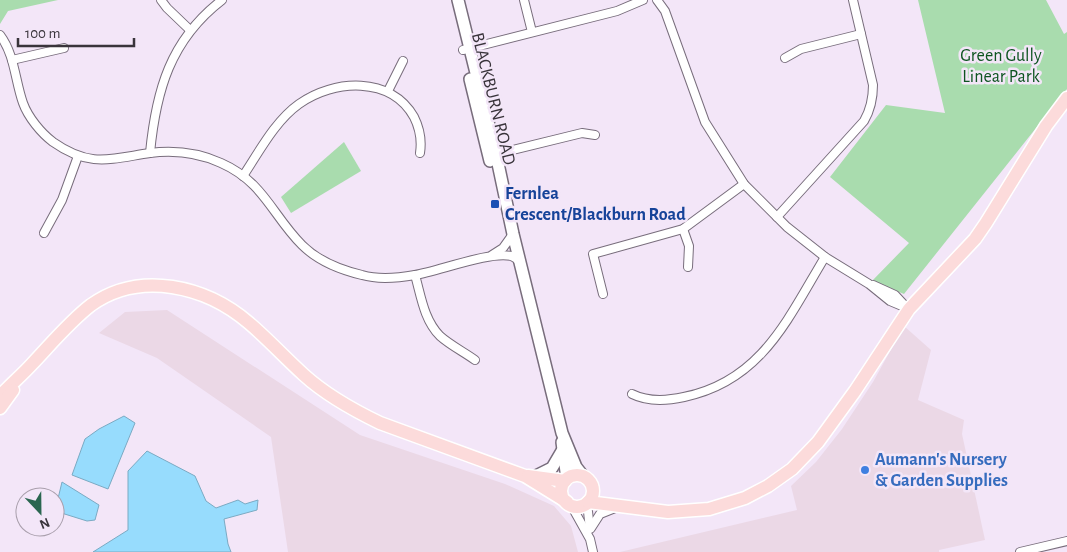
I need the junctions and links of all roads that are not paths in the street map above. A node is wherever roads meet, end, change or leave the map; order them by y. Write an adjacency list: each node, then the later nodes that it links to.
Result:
1 (161, 0): 9 (street)
2 (222, 0): 9 (street)
3 (450, 0): 14 (main road, BLACKBURN ROAD)
4 (458, 0): 14 (main road, BLACKBURN ROAD)
5 (524, 0): 10 (street)
6 (643, 0): 10 (street)
7 (657, 0): 28 (street)
8 (853, 0): 11 (street)
9 (190, 30): 22 (street)
10 (532, 32): 14 (street)
11 (861, 34): 15 (street); 29 (street)
12 (0, 36): 16 (street)
13 (64, 48): 16 (street)
14 (467, 49): 24 (main road, BLACKBURN ROAD); 32 (main road, BLACKBURN ROAD)
15 (785, 58)
16 (12, 60): 26 (street)
17 (403, 62): 18 (street)
18 (388, 91): 23 (street); 27 (street)
19 (1067, 98): 25 (main road)
20 (1067, 109): 25 (main road)
21 (595, 136): 24 (street)
22 (150, 153): 26 (street); 27 (street)
23 (420, 153)
24 (496, 154): 32 (main road, BLACKBURN ROAD)
25 (1030, 154): 39 (main road)
26 (78, 156): 31 (street)
27 (242, 176): 37 (street)
28 (744, 184): 29 (street); 30 (street)
29 (777, 217): 34 (street)
30 (683, 229): 36 (street); 38 (street)
31 (44, 233)
32 (513, 234): 33 (street); 35 (main road, BLACKBURN ROAD)
33 (490, 256): 35 (street); 37 (street)
34 (825, 257): 39 (street); 42 (street)
35 (520, 263): 45 (main road, BLACKBURN ROAD)
36 (688, 268)
37 (416, 275): 40 (street)
38 (602, 294)
39 (904, 306): 52 (main road)
40 (475, 360)
41 (30, 366): 43 (main road); 44 (main road); 47 (main road)
42 (632, 394)
43 (0, 396)
44 (0, 408)
45 (562, 433): 46 (main road, BLACKBURN ROAD); 49 (main road, BLACKBURN ROAD)
46 (562, 451): 47 (main road); 48 (main road, BLACKBURN ROAD)
47 (531, 476): 48 (main road); 51 (main road)
48 (566, 480): 49 (main road); 51 (main road)
49 (587, 480): 50 (main road); 52 (main road)
50 (588, 503): 51 (main road); 52 (main road); 53 (street)
51 (569, 504): 54 (street)
52 (626, 506): 53 (street)
53 (590, 528): 54 (street)
54 (590, 539): 56 (street)
55 (1067, 541): 57 (street)
56 (593, 552)
57 (1020, 552)

